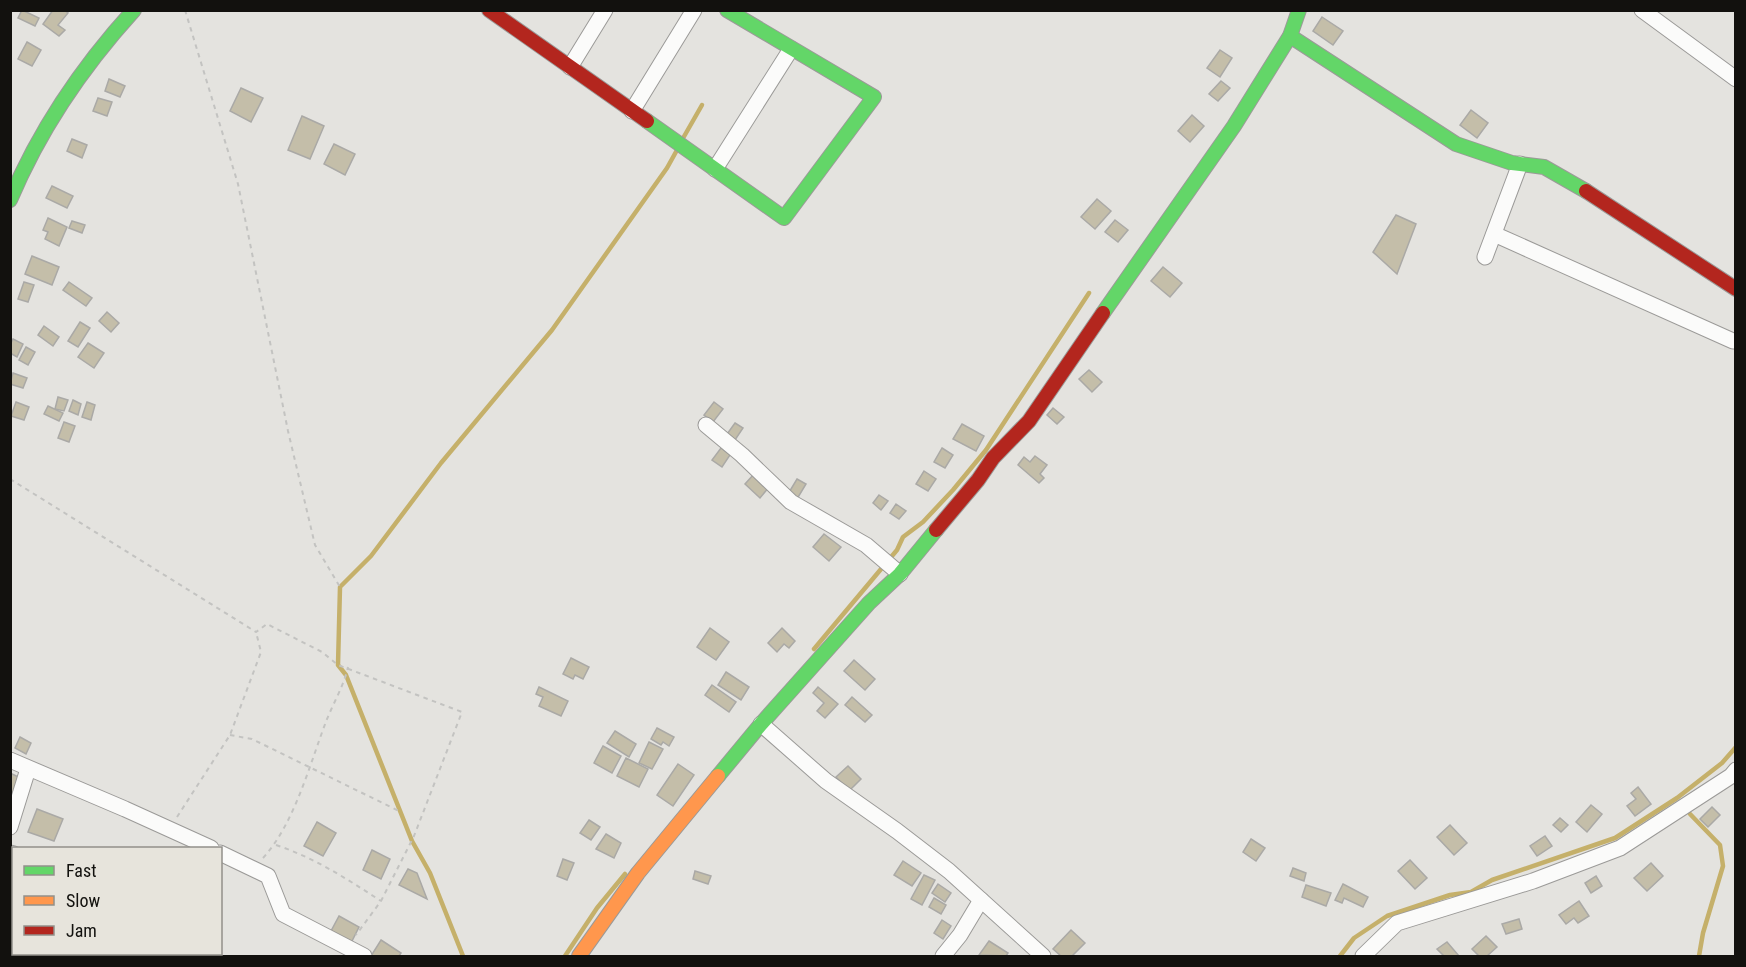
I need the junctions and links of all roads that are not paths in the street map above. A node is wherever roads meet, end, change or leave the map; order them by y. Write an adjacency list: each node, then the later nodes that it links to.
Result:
1 (134, 10): 15 (street)
2 (489, 10): 10 (street)
3 (606, 10): 10 (street)
4 (694, 10): 12 (street)
5 (727, 10): 9 (street)
6 (1299, 10): 8 (street)
7 (1642, 10): 11 (street)
8 (1290, 36): 13 (street); 21 (street)
9 (791, 49): 14 (street); 14 (street)
10 (570, 67): 12 (street)
11 (1736, 79)
12 (632, 111): 14 (street)
13 (1520, 164): 16 (street); 18 (street)
14 (714, 169)
15 (10, 200)
16 (1494, 234): 17 (street); 19 (street)
17 (1485, 257)
18 (1736, 289)
19 (1733, 341)
20 (706, 425): 21 (street)
21 (900, 574): 22 (street)
22 (761, 724): 29 (street); 31 (street)
23 (10, 760): 24 (street)
24 (28, 769): 26 (street); 27 (street)
25 (1736, 770): 34 (street)
26 (10, 827)
27 (207, 847)
28 (222, 854): 30 (street)
29 (981, 900): 32 (street); 33 (street)
30 (364, 957)
31 (579, 957)
32 (943, 957)
33 (1042, 957)
34 (1363, 957)

